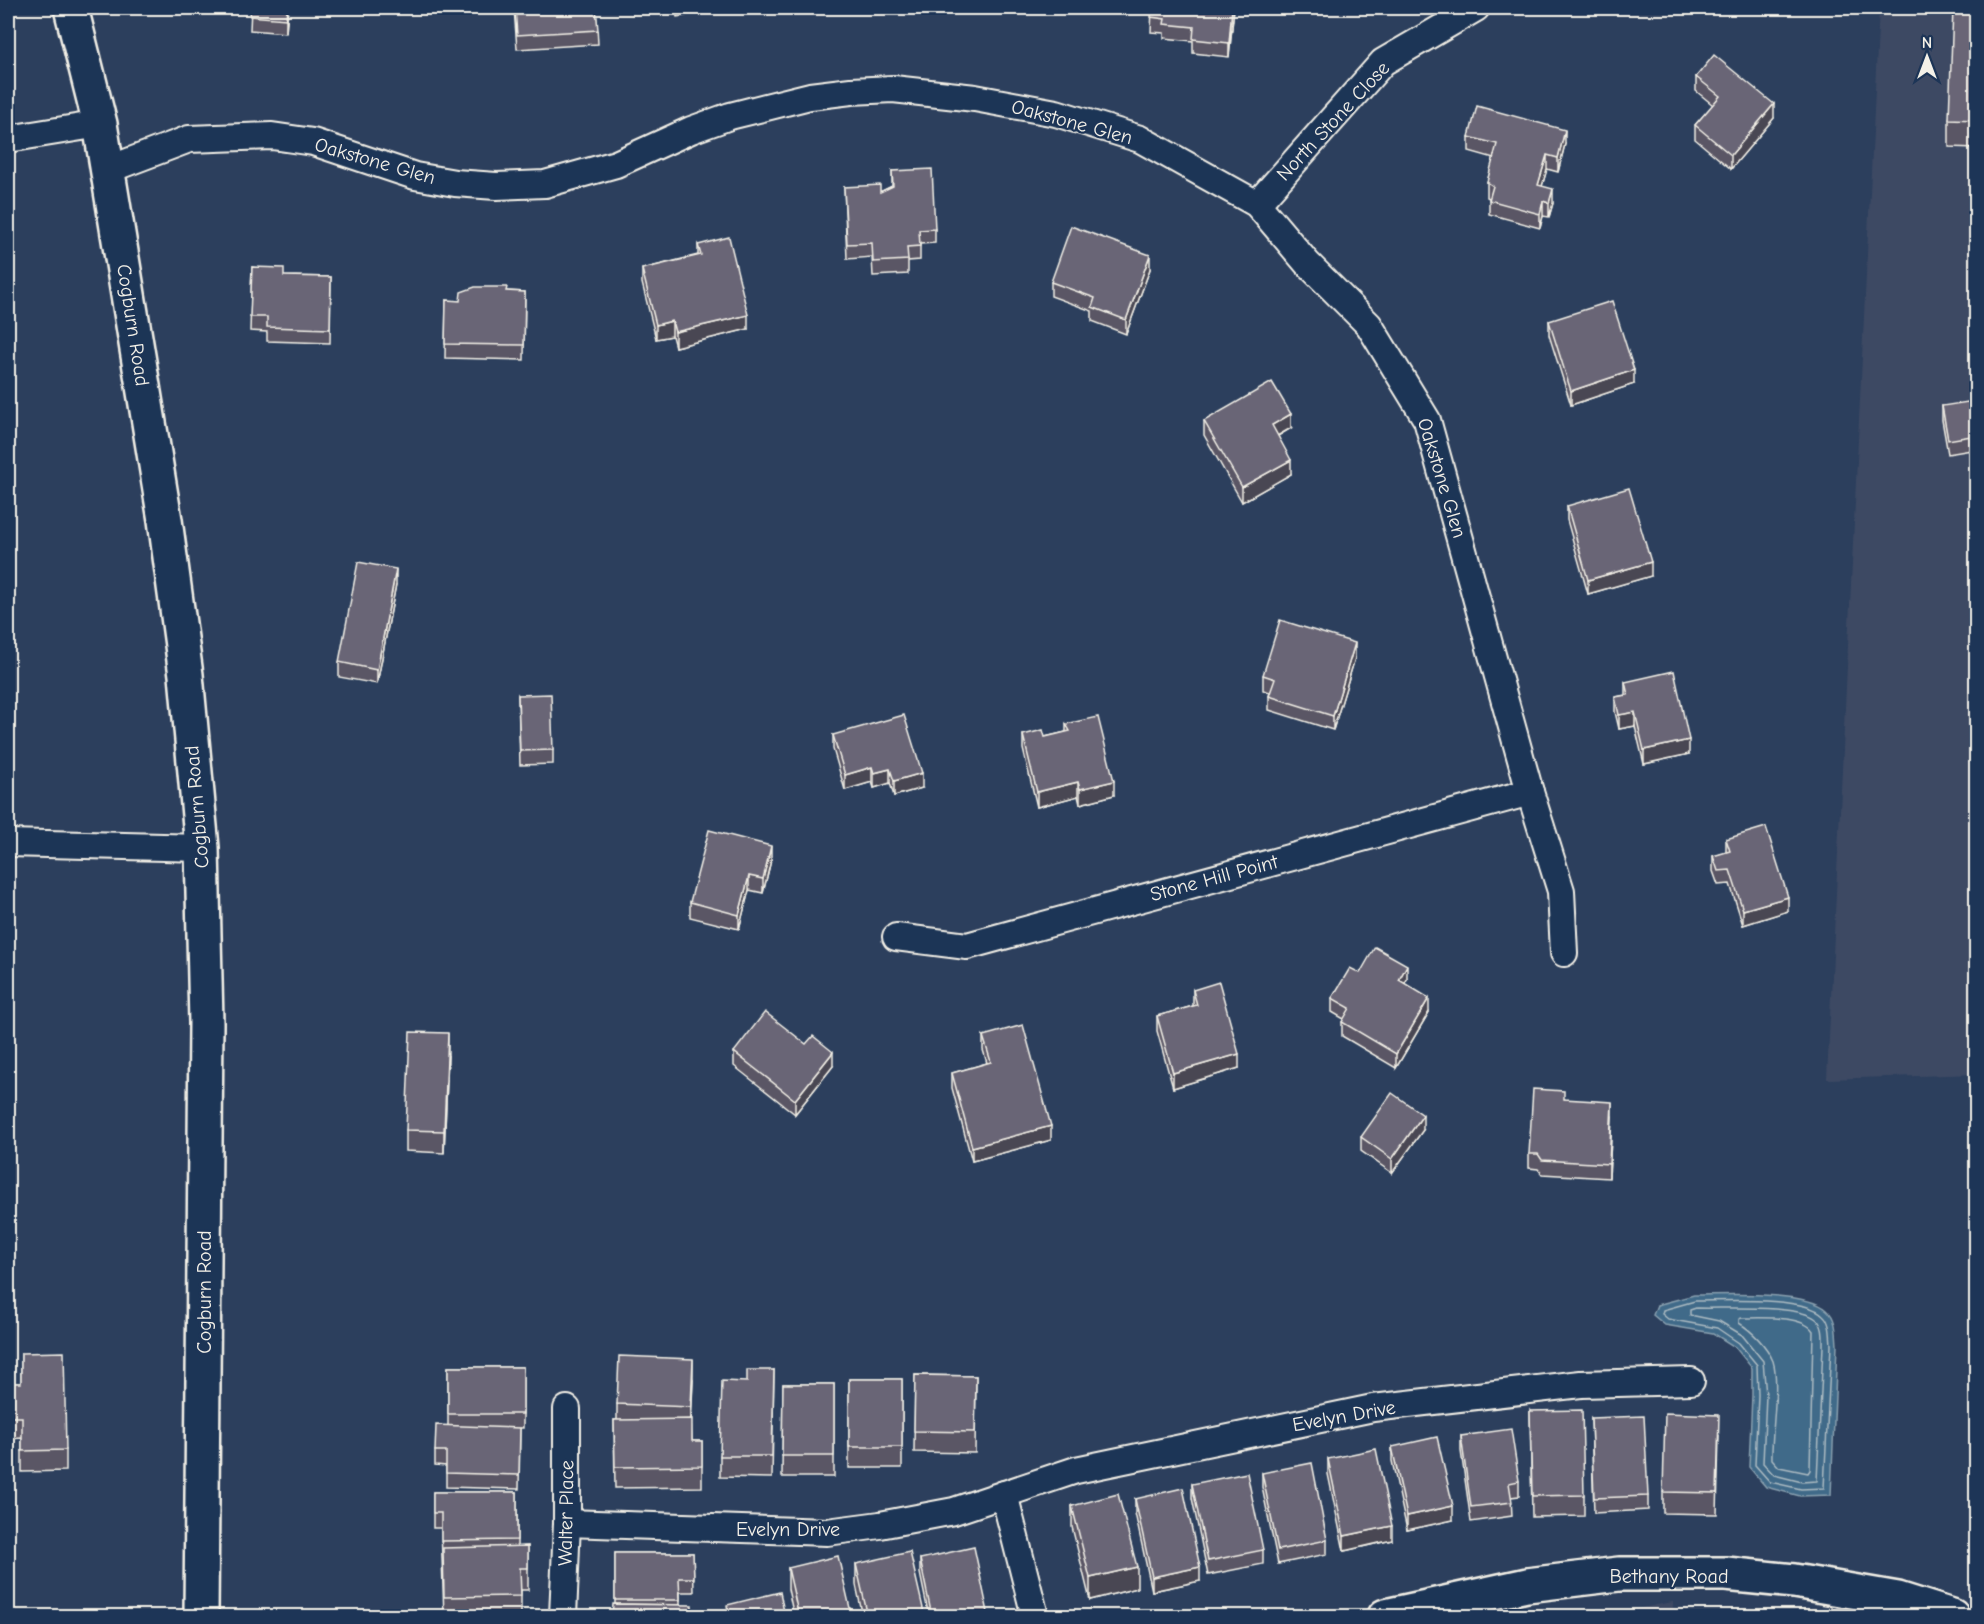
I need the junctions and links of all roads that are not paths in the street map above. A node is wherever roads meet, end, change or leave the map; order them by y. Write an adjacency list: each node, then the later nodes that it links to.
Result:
1 (71, 8): 3 (street, Cogburn Road)
2 (1476, 8): 6 (street, North Stone Close)
3 (100, 124): 4 (street); 5 (street, Cogburn Road)
4 (8, 139)
5 (108, 170): 6 (street, Oakstone Glen); 9 (street, Cogburn Road)
6 (1257, 204): 7 (street, Oakstone Glen)
7 (1530, 792): 10 (street, Stone Hill Point); 11 (street, Oakstone Glen)
8 (8, 843): 9 (street)
9 (202, 848): 16 (street, Cogburn Road)
10 (896, 937)
11 (1564, 953)
12 (1691, 1381): 14 (street, Evelyn Drive)
13 (567, 1409): 15 (street, Walter Place)
14 (1004, 1494): 15 (street, Evelyn Drive); 18 (street)
15 (567, 1523): 17 (street, Walter Place)
16 (201, 1617)
17 (563, 1617)
18 (1035, 1617)
19 (1385, 1617): 20 (street, Bethany Road)
20 (1952, 1617)

